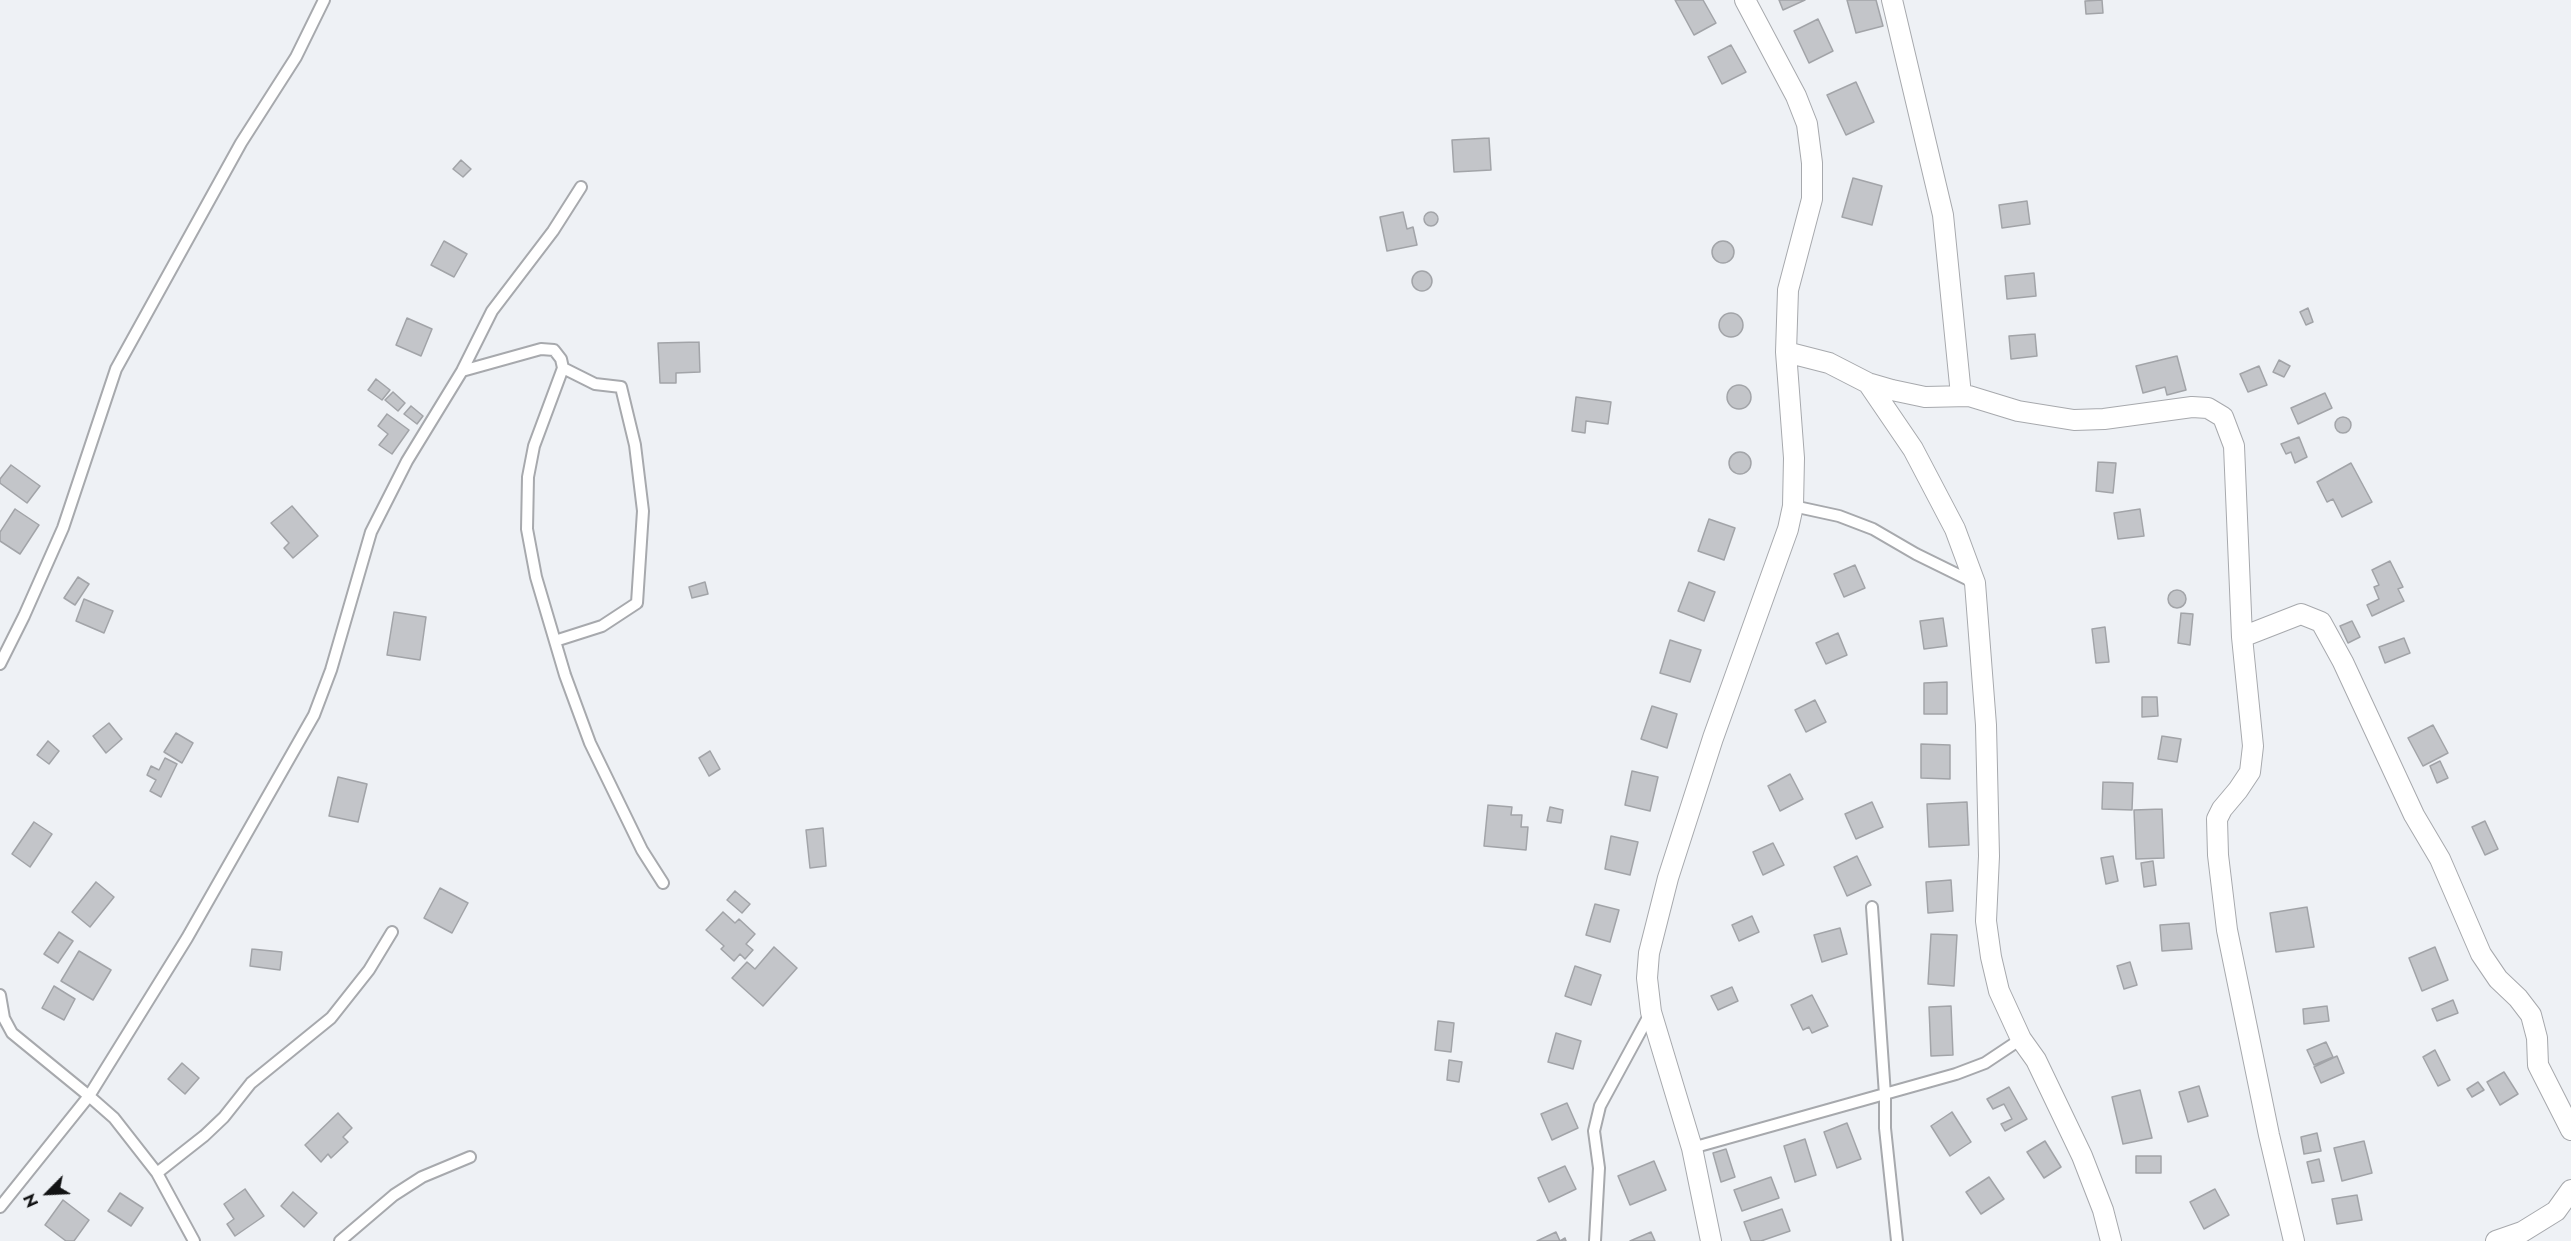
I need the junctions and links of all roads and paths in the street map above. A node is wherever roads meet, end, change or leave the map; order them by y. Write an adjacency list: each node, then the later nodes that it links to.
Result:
1 (324, 0): 14 (lane)
2 (1745, 0): 5 (street)
3 (1892, 0): 9 (street)
4 (581, 187): 7 (lane)
5 (1786, 352): 8 (street); 10 (street)
6 (563, 368): 7 (lane); 13 (lane); 13 (lane)
7 (462, 371): 22 (lane)
8 (1868, 383): 9 (street); 11 (street)
9 (1961, 395): 12 (street)
10 (1793, 506): 11 (lane); 19 (street)
11 (1975, 583): 20 (street)
12 (2242, 637): 23 (street); 35 (street)
13 (555, 641): 15 (lane)
14 (0, 664)
15 (663, 883)
16 (1872, 907): 21 (lane)
17 (392, 932): 26 (lane)
18 (0, 994): 22 (lane)
19 (1651, 1012): 24 (street); 31 (lane)
20 (2021, 1039): 21 (lane); 34 (street)
21 (1885, 1095): 24 (lane); 33 (lane)
22 (90, 1096): 26 (lane); 28 (lane)
23 (2571, 1130)
24 (1692, 1148): 32 (street)
25 (470, 1157): 30 (lane)
26 (156, 1173): 29 (lane)
27 (2571, 1190): 36 (street)
28 (0, 1207)
29 (194, 1241)
30 (340, 1241)
31 (1595, 1241)
32 (1711, 1241)
33 (1897, 1241)
34 (2111, 1241)
35 (2294, 1241)
36 (2496, 1241)

